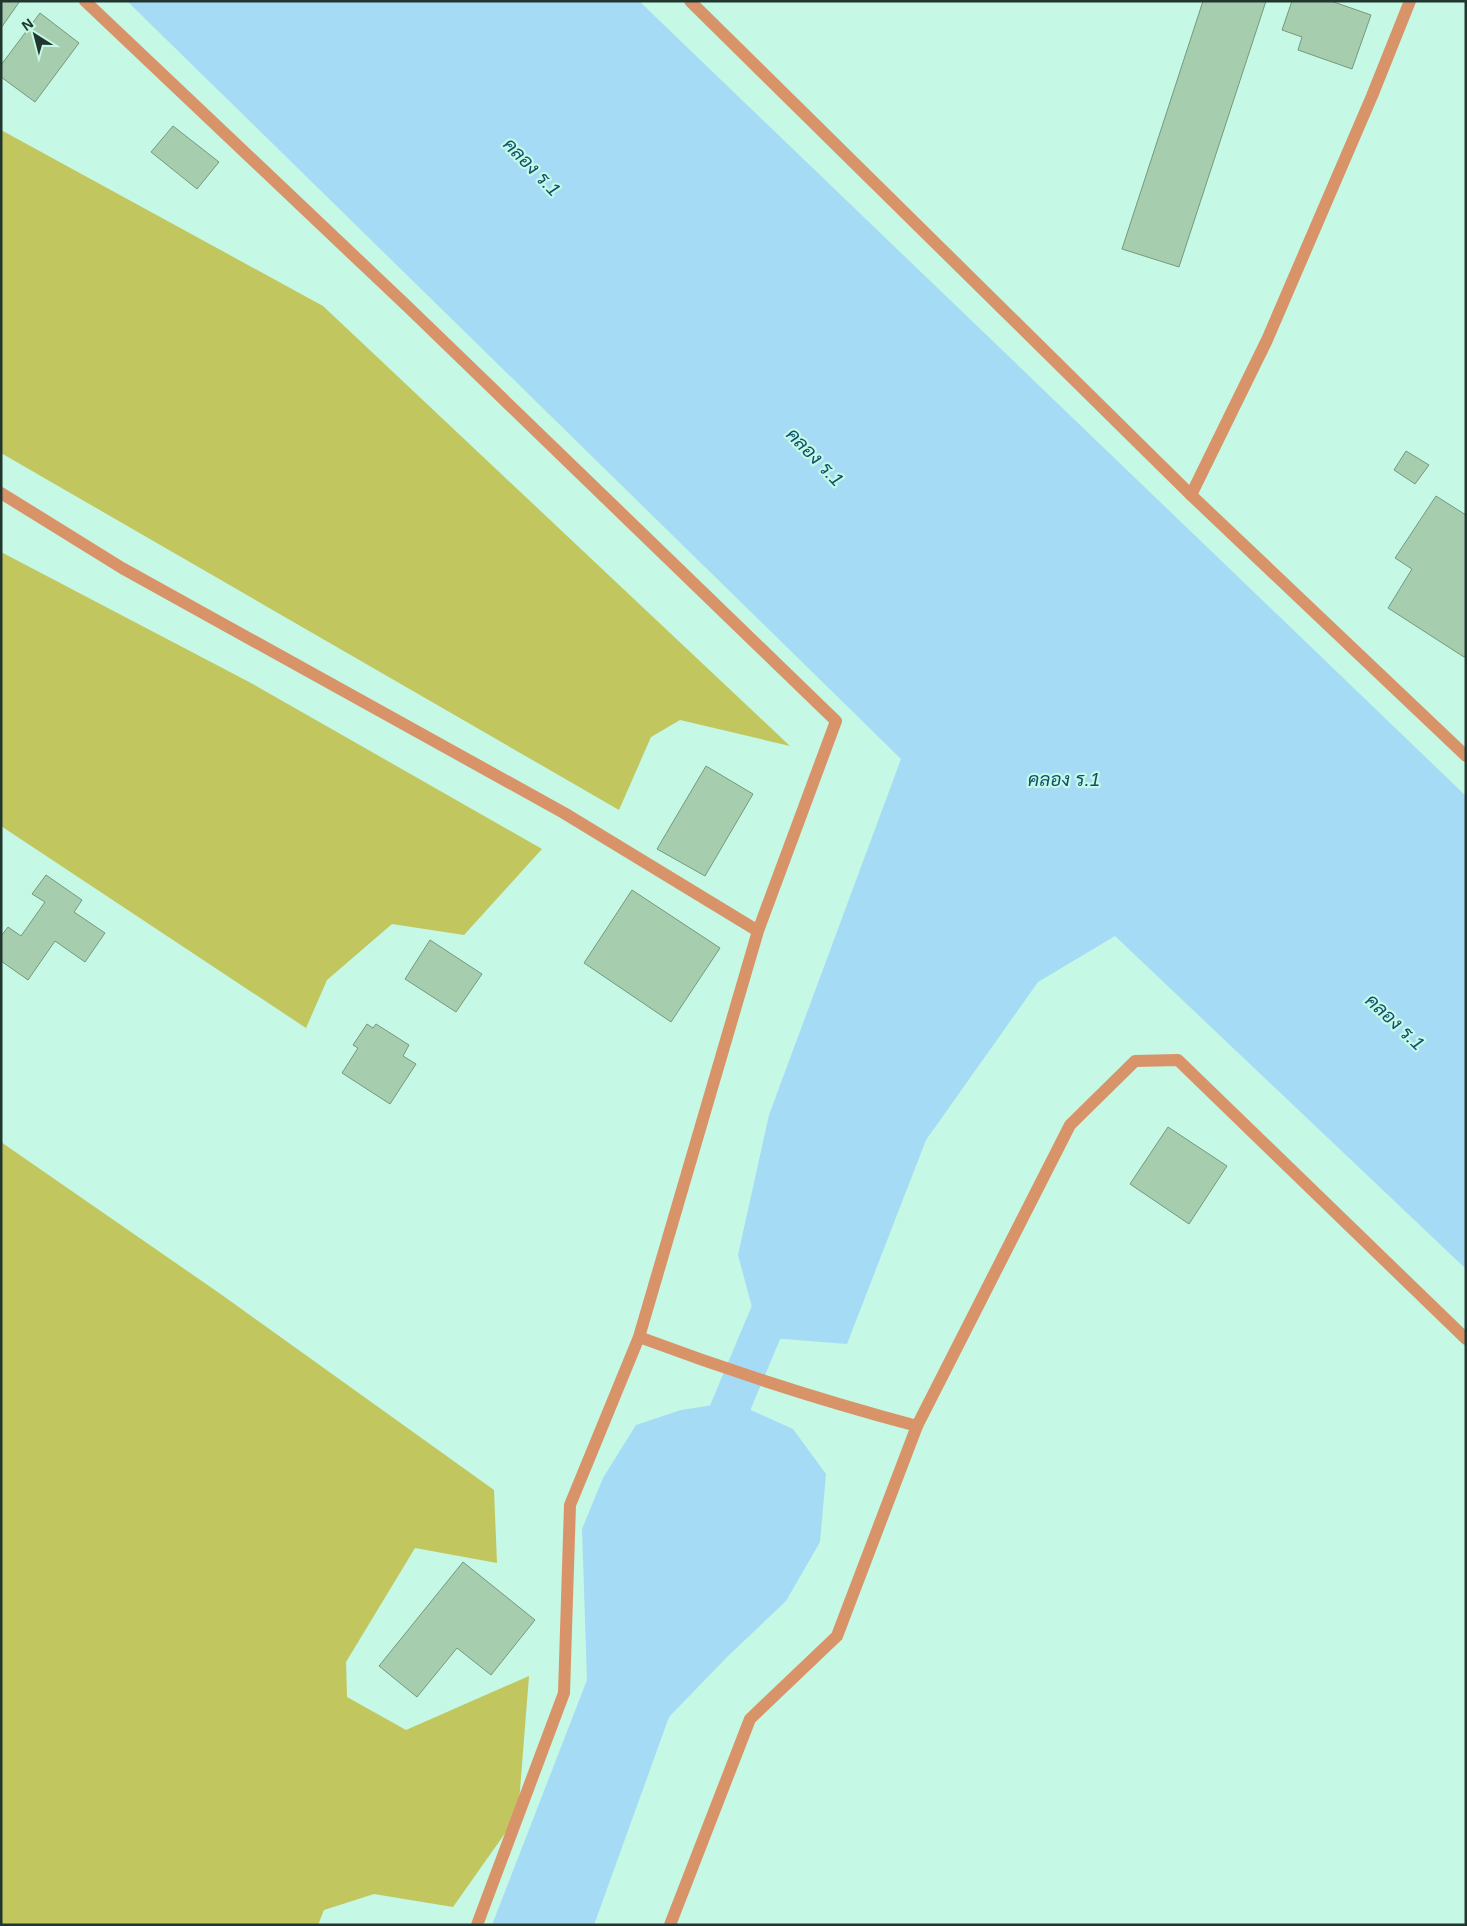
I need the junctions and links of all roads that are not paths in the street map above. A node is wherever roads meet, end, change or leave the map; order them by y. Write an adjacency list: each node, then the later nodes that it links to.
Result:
1 (85, 1): 7 (street)
2 (690, 1): 5 (street)
3 (1410, 1): 5 (street)
4 (1, 493): 7 (street)
5 (1191, 495): 6 (street)
6 (1466, 756)
7 (758, 931): 8 (street)
8 (639, 1337): 10 (street); 11 (street)
9 (1466, 1339): 10 (street)
10 (916, 1426): 12 (street)
11 (476, 1925)
12 (670, 1925)

